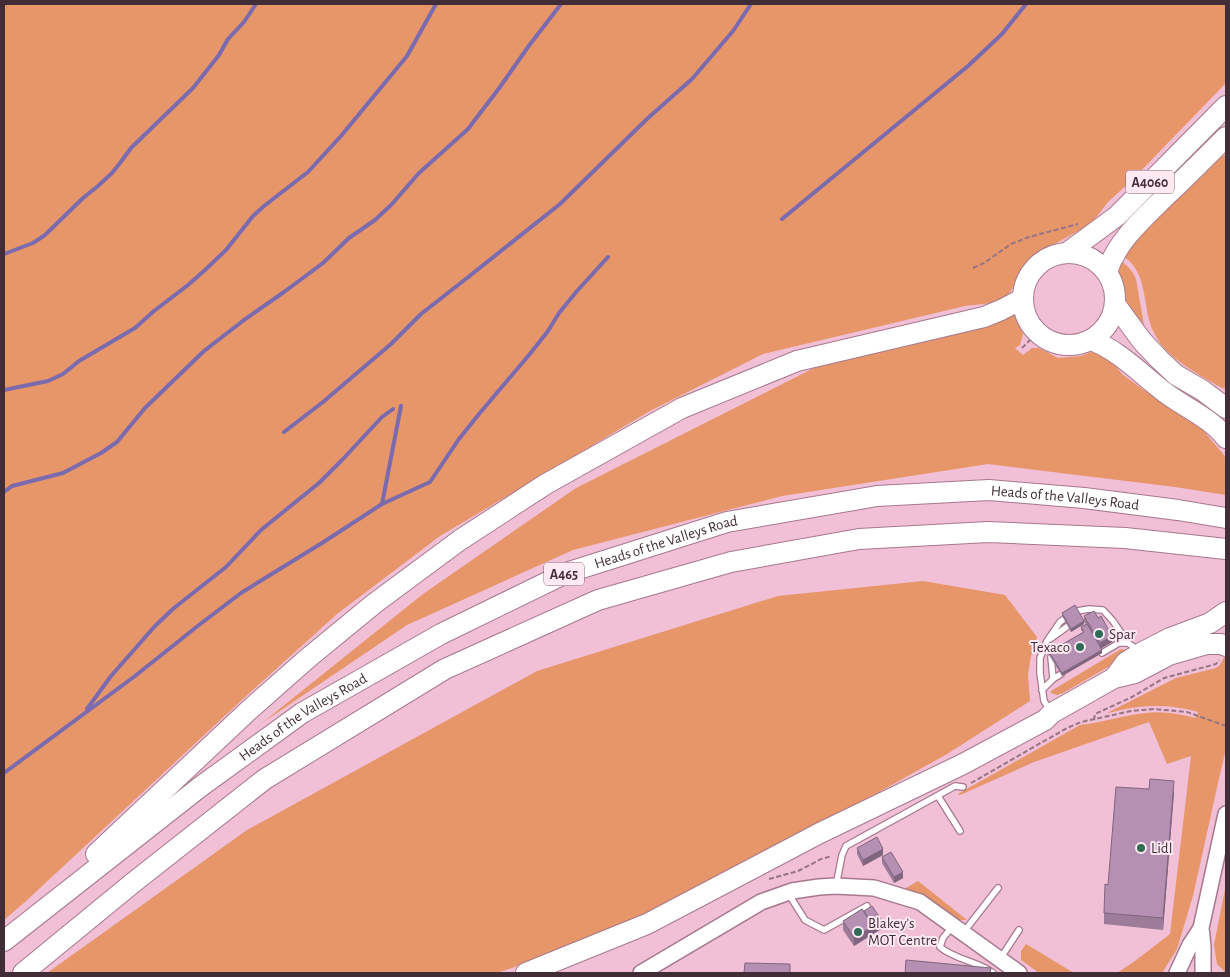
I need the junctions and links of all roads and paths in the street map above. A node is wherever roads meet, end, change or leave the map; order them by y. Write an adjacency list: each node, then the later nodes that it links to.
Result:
1 (1226, 106): 4 (highway, A4060)
2 (1226, 137): 6 (highway, A4060)
3 (1083, 224): 5 (path)
4 (1068, 252): 6 (highway); 7 (highway)
5 (973, 268)
6 (1107, 272): 8 (highway)
7 (1022, 299): 9 (highway); 43 (highway)
8 (1115, 304): 10 (highway); 12 (highway)
9 (1037, 334): 10 (highway); 11 (path)
10 (1091, 340): 13 (highway)
11 (1022, 348)
12 (1226, 408)
13 (1226, 438)
14 (1225, 518): 43 (highway, Heads of the Valleys Road / A465)
15 (1224, 549): 45 (highway, Heads of the Valleys Road / A465)
16 (1089, 609): 17 (lane); 19 (lane); 23 (lane)
17 (1077, 611)
18 (1226, 612): 23 (highway)
19 (1081, 617)
20 (1064, 620): 22 (lane)
21 (1068, 626): 22 (lane)
22 (1047, 641): 28 (lane)
23 (1135, 648): 25 (lane); 27 (highway)
24 (1224, 650): 27 (highway); 30 (path)
25 (1102, 653)
26 (1052, 661): 28 (lane)
27 (1114, 678): 29 (highway)
28 (1042, 690): 29 (lane)
29 (1052, 713): 46 (highway)
30 (1094, 720): 31 (path); 32 (path)
31 (1226, 726)
32 (963, 787): 33 (lane)
33 (938, 796): 35 (lane); 36 (lane)
34 (1226, 814): 40 (street)
35 (960, 831)
36 (836, 886): 38 (street); 41 (street)
37 (998, 888): 41 (lane)
38 (788, 893): 39 (lane); 47 (street)
39 (867, 906)
40 (1201, 928): 50 (street); 53 (street)
41 (958, 929): 44 (street); 48 (lane)
42 (1020, 930): 44 (lane)
43 (4, 939)
44 (1000, 959): 49 (street)
45 (23, 973)
46 (526, 973)
47 (641, 973)
48 (993, 973)
49 (1019, 973)
50 (1177, 973)
51 (1182, 973): 52 (street)
52 (1198, 973)
53 (1203, 973)

